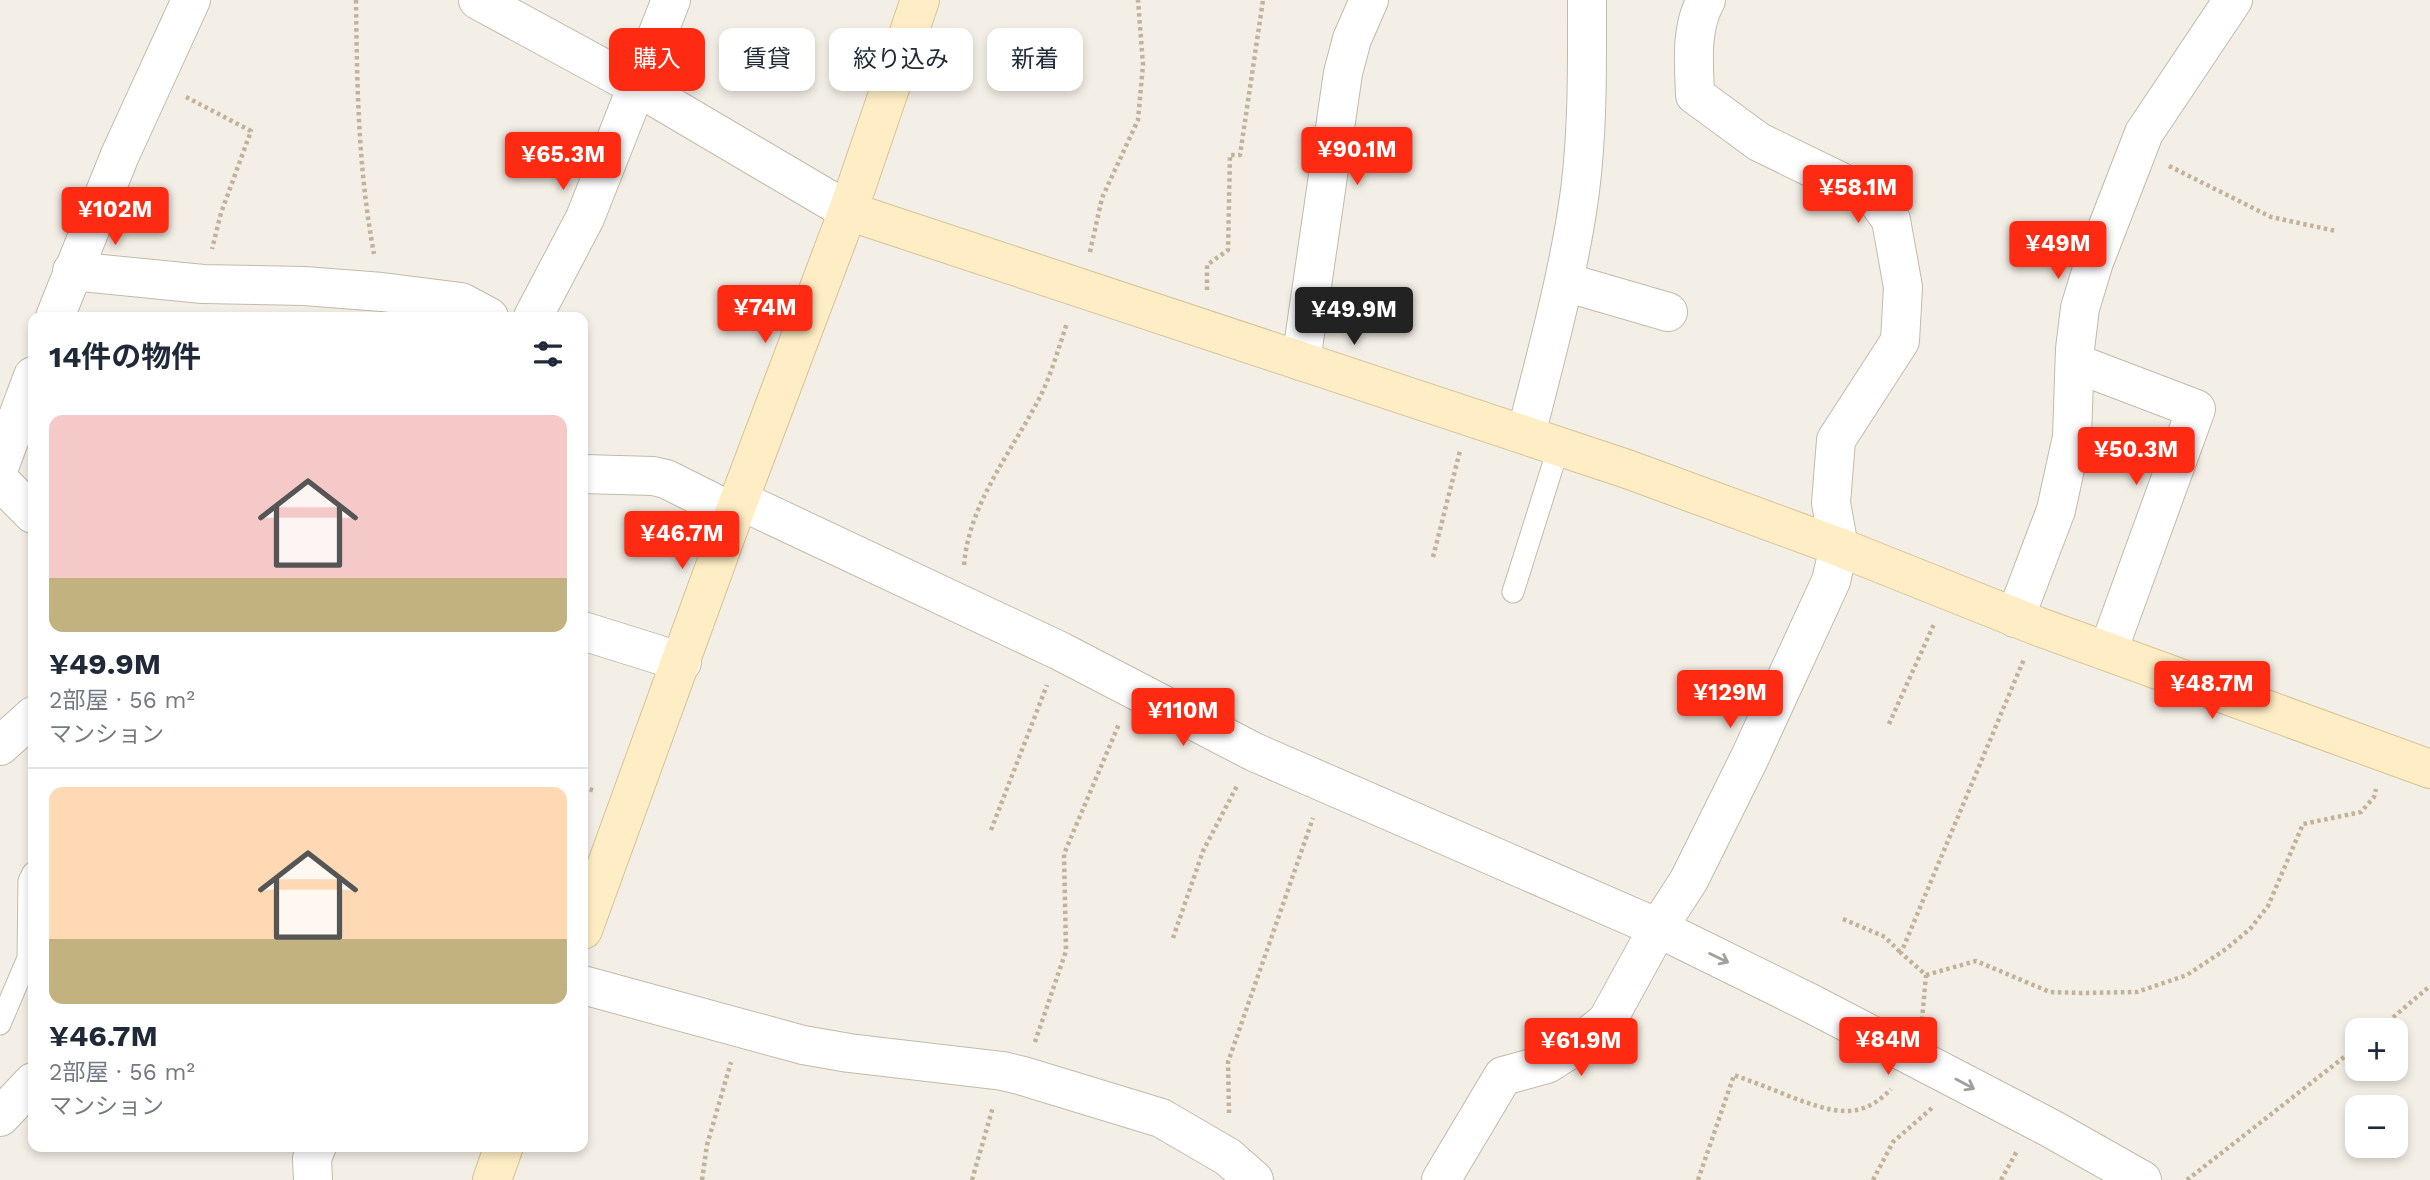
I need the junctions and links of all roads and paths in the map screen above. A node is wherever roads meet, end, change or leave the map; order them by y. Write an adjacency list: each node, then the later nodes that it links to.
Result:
1 (191, 0): 14 (street)
2 (356, 0): 24 (path)
3 (478, 0): 13 (street)
4 (671, 0): 12 (street)
5 (920, 0): 18 (street)
6 (1138, 0): 23 (path)
7 (1263, 0): 29 (path)
8 (1369, 0): 30 (street)
9 (1587, 0): 21 (street)
10 (1706, 0): 40 (street)
11 (2233, 0): 17 (street)
12 (660, 28)
13 (609, 71)
14 (155, 80): 20 (street); 22 (path)
15 (634, 91): 27 (street)
16 (644, 91): 18 (street)
17 (2137, 150): 19 (path); 31 (street)
18 (848, 211): 23 (street); 38 (street)
19 (2336, 231)
20 (72, 271): 22 (street); 25 (street)
21 (1565, 282): 28 (street); 34 (street)
22 (203, 284): 24 (street)
23 (1080, 288): 29 (street); 44 (path)
24 (382, 292): 26 (street)
25 (57, 312)
26 (480, 312)
27 (536, 312)
28 (1668, 312)
29 (1206, 329): 30 (street)
30 (1301, 361): 33 (street)
31 (2075, 363): 45 (street); 48 (street)
32 (28, 389): 35 (street)
33 (1468, 416): 34 (street); 41 (path)
34 (1543, 440): 40 (street); 43 (lane)
35 (0, 465)
36 (588, 474): 38 (street)
37 (0, 481): 39 (street)
38 (736, 507): 44 (street); 49 (street)
39 (28, 509)
40 (1839, 547): 42 (street); 61 (street)
41 (1433, 557)
42 (1948, 591): 45 (street); 52 (path)
43 (1513, 592)
44 (961, 605): 47 (street)
45 (2026, 622): 48 (street); 63 (path)
46 (588, 633): 49 (street)
47 (1060, 651): 50 (street); 58 (path)
48 (2108, 651): 55 (street)
49 (682, 662): 59 (street)
50 (1133, 691): 54 (street); 73 (path)
51 (28, 721): 53 (street)
52 (1889, 724)
53 (0, 746)
54 (1254, 752): 57 (street); 62 (path)
55 (2388, 754): 56 (street); 65 (path)
56 (2430, 769)
57 (1325, 784): 61 (street); 79 (path)
58 (991, 830)
59 (588, 916)
60 (1843, 919): 63 (path)
61 (1658, 928): 72 (street, one-way to 72); 84 (street)
62 (1173, 938)
63 (1901, 953): 65 (path)
64 (28, 958): 69 (lane)
65 (1926, 975): 72 (path)
66 (588, 986): 70 (street)
67 (2430, 986): 68 (path)
68 (2392, 1018)
69 (0, 1024)
70 (741, 1029): 73 (street); 82 (path)
71 (2345, 1055): 88 (path)
72 (1918, 1059): 74 (street); 85 (path)
73 (1013, 1074): 79 (street); 83 (path)
74 (1962, 1083): 86 (path); 87 (street, one-way to 87)
75 (28, 1087): 76 (street)
76 (0, 1117)
77 (314, 1152): 80 (street)
78 (502, 1152): 81 (street)
79 (1241, 1168)
80 (313, 1180)
81 (492, 1180)
82 (702, 1180)
83 (972, 1180)
84 (1441, 1180)
85 (1698, 1180)
86 (1873, 1180)
87 (2142, 1180)
88 (2187, 1180)

